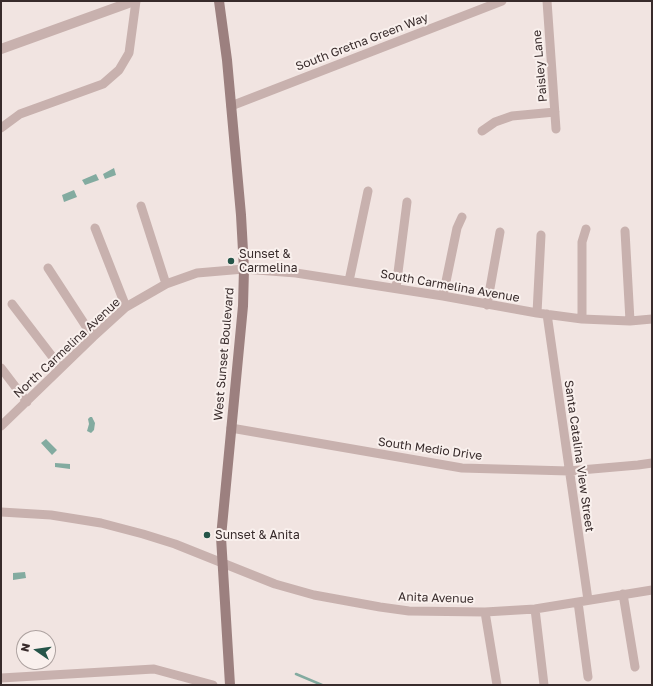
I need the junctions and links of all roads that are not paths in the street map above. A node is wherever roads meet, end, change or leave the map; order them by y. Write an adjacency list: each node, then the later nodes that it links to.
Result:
1 (135, 1): 5 (street); 8 (street)
2 (219, 1): 6 (main road, West Sunset Boulevard)
3 (502, 1): 6 (street, South Gretna Green Way)
4 (546, 1): 7 (street, Paisley Lane)
5 (1, 50)
6 (231, 106): 21 (main road, West Sunset Boulevard)
7 (555, 112): 9 (street, Paisley Lane); 10 (street)
8 (1, 128)
9 (556, 129)
10 (482, 131)
11 (368, 192): 22 (street)
12 (407, 202): 24 (street)
13 (141, 206): 23 (street)
14 (462, 217): 25 (street)
15 (95, 228): 28 (street)
16 (586, 229): 31 (street)
17 (625, 231): 33 (street)
18 (500, 232): 27 (street)
19 (541, 235): 29 (street)
20 (48, 268): 34 (street)
21 (244, 269): 22 (street, South Carmelina Avenue); 23 (street, North Carmelina Avenue); 39 (main road, West Sunset Boulevard)
22 (349, 281): 24 (street, South Carmelina Avenue)
23 (166, 284): 28 (street, North Carmelina Avenue)
24 (396, 288): 25 (street, South Carmelina Avenue)
25 (443, 296): 27 (street, South Carmelina Avenue)
26 (12, 304): 36 (street)
27 (487, 305): 29 (street, South Carmelina Avenue)
28 (126, 307): 34 (street, North Carmelina Avenue)
29 (537, 313): 30 (street, South Carmelina Avenue)
30 (547, 314): 31 (street, South Carmelina Avenue); 41 (street, Santa Catalina View Street)
31 (582, 319): 33 (street, South Carmelina Avenue)
32 (652, 319): 33 (street, South Carmelina Avenue)
33 (630, 321)
34 (93, 337): 36 (street, North Carmelina Avenue)
35 (1, 368): 37 (street)
36 (61, 368): 37 (street, North Carmelina Avenue)
37 (27, 402): 38 (street, North Carmelina Avenue)
38 (1, 426)
39 (231, 428): 41 (street, South Medio Drive); 43 (main road, West Sunset Boulevard)
40 (652, 463): 41 (street, South Medio Drive)
41 (569, 471): 46 (street, Santa Catalina View Street)
42 (1, 512): 43 (street, Anita Avenue)
43 (223, 563): 49 (street, Anita Avenue); 54 (main road, West Sunset Boulevard)
44 (652, 590): 45 (street, Anita Avenue)
45 (623, 594): 46 (street, Anita Avenue); 50 (street)
46 (588, 600): 47 (street, Anita Avenue)
47 (578, 602): 48 (street, Anita Avenue); 51 (street)
48 (535, 609): 49 (street, Anita Avenue); 56 (street)
49 (485, 612): 55 (street)
50 (635, 667)
51 (588, 677)
52 (1, 678): 53 (street)
53 (213, 685)
54 (230, 685)
55 (497, 685)
56 (544, 685)

